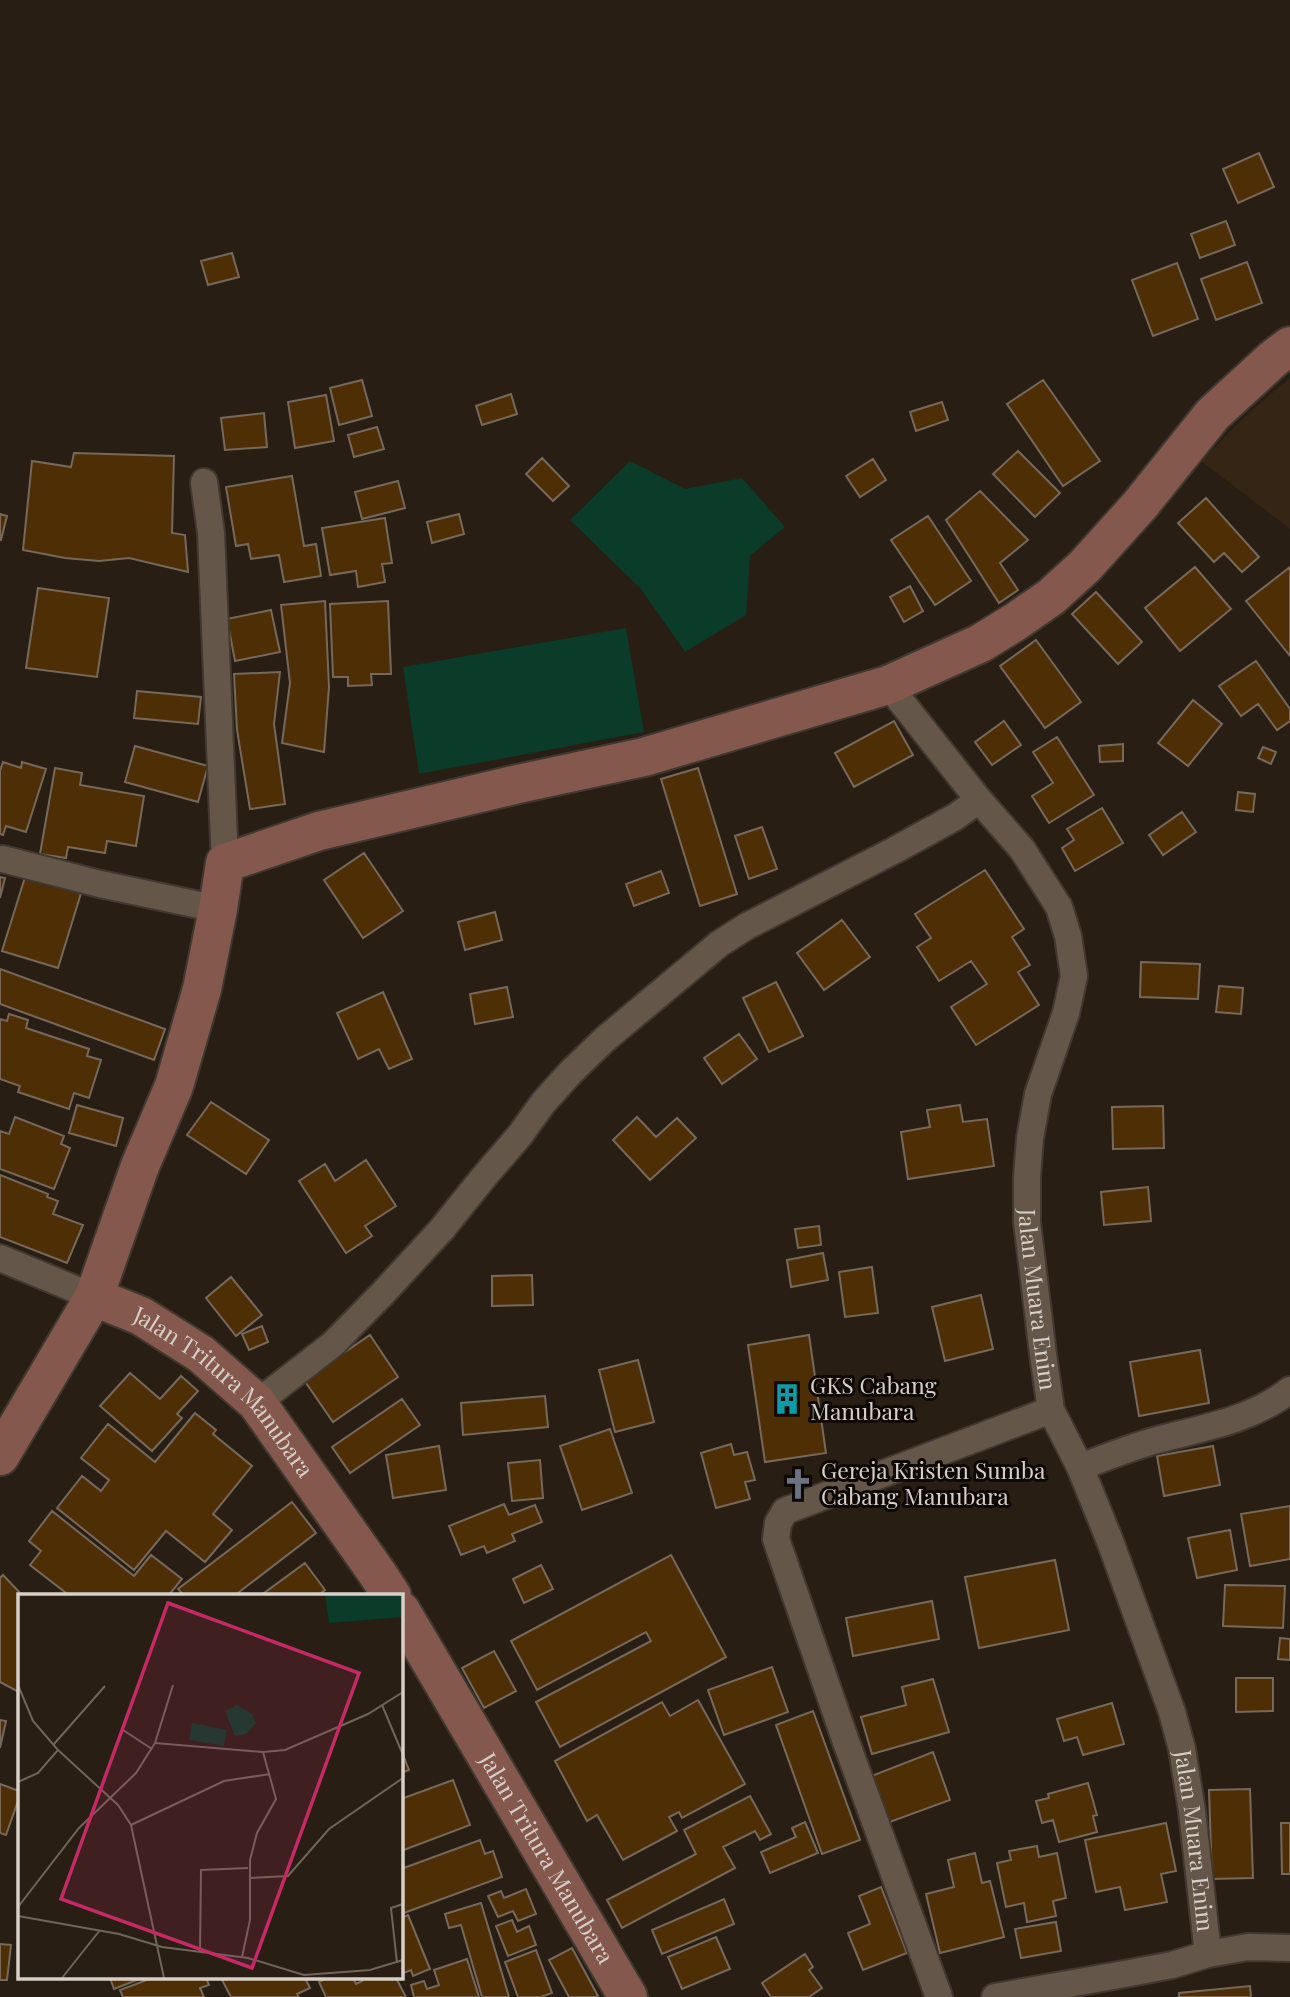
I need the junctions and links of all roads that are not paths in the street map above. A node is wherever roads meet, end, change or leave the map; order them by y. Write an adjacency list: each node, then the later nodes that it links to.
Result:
1 (1290, 346): 3 (street)
2 (204, 482): 6 (street)
3 (888, 685): 4 (street, Jalan Muara Enim); 6 (street)
4 (979, 800): 11 (street); 12 (street, Jalan Muara Enim)
5 (3, 859): 7 (street)
6 (225, 863): 7 (street)
7 (218, 909): 9 (street)
8 (0, 1258): 9 (street, Jalan Tritura Manubara)
9 (94, 1297): 11 (street, Jalan Tritura Manubara); 13 (street)
10 (1290, 1390): 14 (street)
11 (257, 1403): 15 (street, Jalan Tritura Manubara)
12 (1051, 1410): 14 (street, Jalan Muara Enim); 20 (street)
13 (0, 1456)
14 (1080, 1467): 18 (street, Jalan Muara Enim)
15 (391, 1594)
16 (402, 1613): 19 (street, Jalan Tritura Manubara)
17 (1290, 1948): 18 (street)
18 (1208, 1954): 21 (street)
19 (628, 1997)
20 (939, 1997)
21 (995, 1997)

